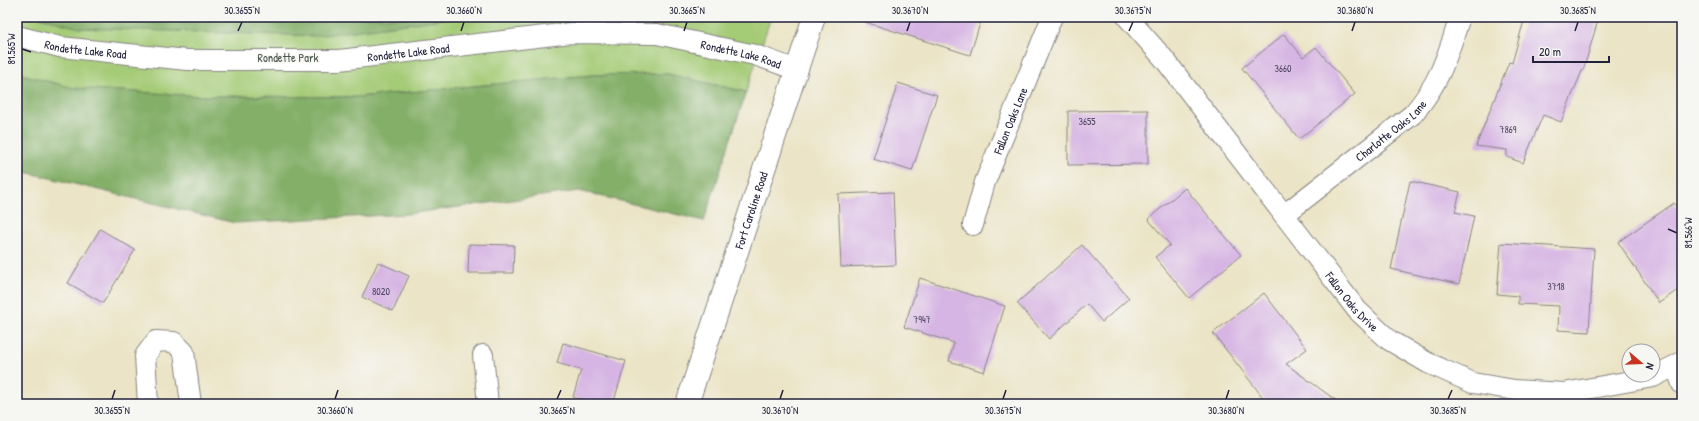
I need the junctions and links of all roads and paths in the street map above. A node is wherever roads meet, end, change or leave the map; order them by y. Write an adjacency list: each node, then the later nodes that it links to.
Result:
1 (814, 17): 6 (street, Fort Caroline Road)
2 (1052, 17): 8 (street, Fallon Oaks Lane)
3 (1127, 17): 7 (street, Fallon Oaks Drive)
4 (1460, 17): 7 (street, Charlotte Oaks Lane)
5 (17, 36): 6 (street, Rondette Lake Road)
6 (797, 70): 14 (street, Fort Caroline Road)
7 (1284, 215): 10 (street, Fallon Oaks Drive)
8 (973, 225)
9 (483, 355): 13 (street)
10 (1680, 371)
11 (148, 404): 12 (street)
12 (192, 404)
13 (488, 404)
14 (687, 404)

